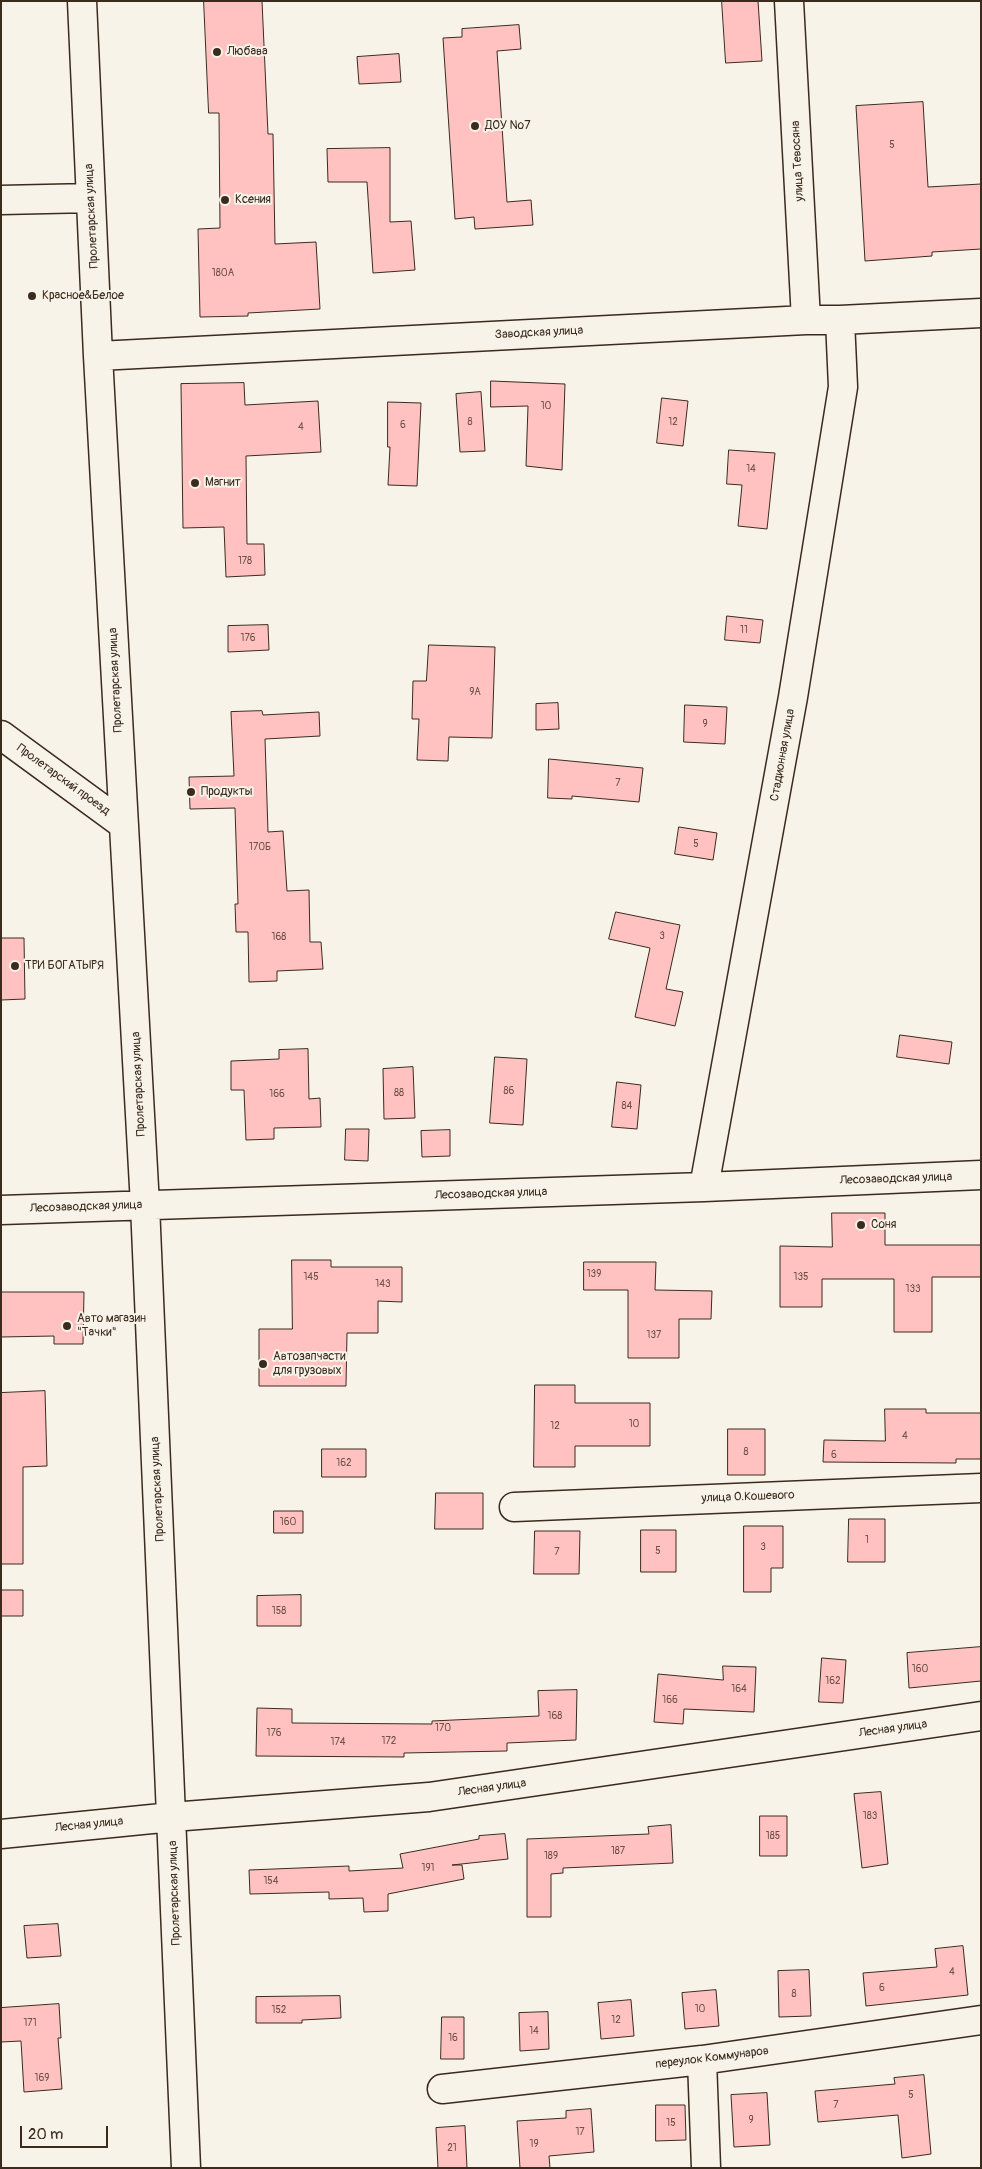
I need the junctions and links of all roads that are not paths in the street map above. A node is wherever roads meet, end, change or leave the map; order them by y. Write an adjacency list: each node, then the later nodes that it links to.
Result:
1 (82, 1): 3 (street, Пролетарская улица)
2 (789, 1): 6 (street, улица Тевосяна)
3 (91, 198): 4 (street); 8 (street, Пролетарская улица)
4 (1, 200)
5 (981, 313): 7 (street, Заводская улица)
6 (806, 320): 7 (street, Заводская улица); 8 (street, Заводская улица)
7 (840, 320): 12 (street, Стадионная улица)
8 (98, 356): 10 (street, Пролетарская улица)
9 (1, 735): 10 (street, Пролетарский проезд)
10 (124, 825): 13 (street, Пролетарская улица)
11 (981, 1175): 12 (street, Лесозаводская улица)
12 (704, 1187): 13 (street, Лесозаводская улица)
13 (145, 1205): 14 (street, Лесозаводская улица); 18 (street, Пролетарская улица)
14 (1, 1210)
15 (981, 1488): 16 (street, улица О.Кошевого)
16 (514, 1507)
17 (981, 1716): 18 (street, Лесная улица)
18 (172, 1817): 19 (street, Лесная улица); 23 (street, Пролетарская улица)
19 (1, 1834)
20 (981, 2020): 21 (street, переулок Коммунаров)
21 (702, 2060): 22 (street, переулок Коммунаров); 24 (street)
22 (442, 2089)
23 (186, 2168)
24 (706, 2168)

